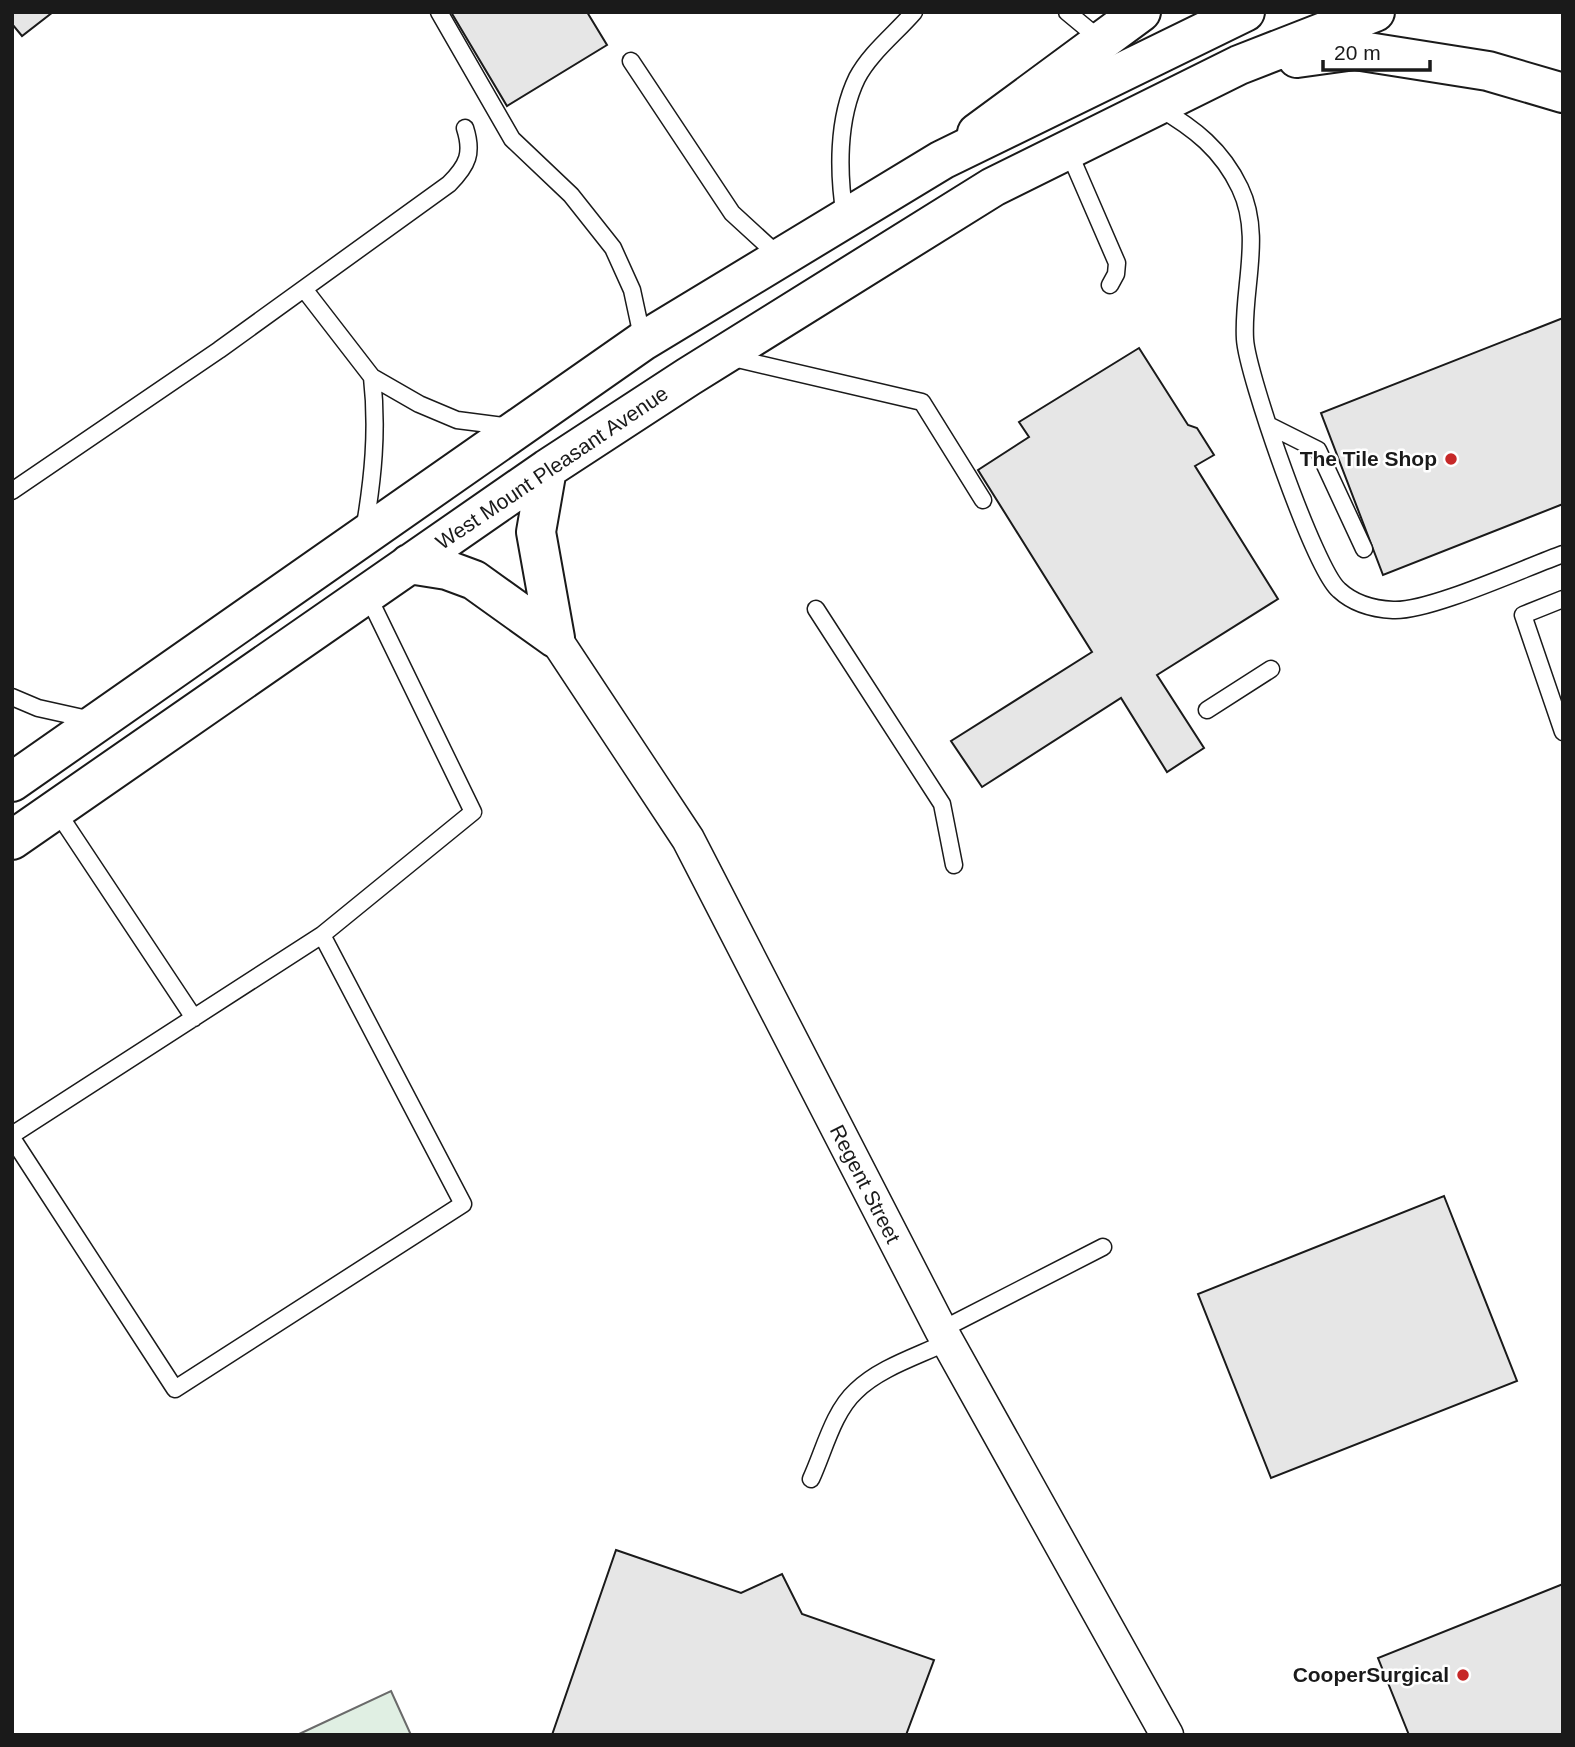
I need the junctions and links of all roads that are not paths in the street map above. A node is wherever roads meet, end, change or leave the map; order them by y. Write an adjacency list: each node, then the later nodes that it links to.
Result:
1 (439, 12): 19 (lane)
2 (914, 12): 15 (lane)
3 (1067, 12): 7 (lane)
4 (1142, 12): 7 (main road)
5 (1245, 12): 14 (main road)
6 (1375, 12): 9 (main road)
7 (1102, 41): 14 (main road)
8 (631, 61): 16 (lane)
9 (1239, 65): 10 (main road); 11 (main road, West Mount Pleasant Avenue)
10 (1563, 93)
11 (1156, 106): 13 (main road, West Mount Pleasant Avenue); 22 (lane)
12 (465, 128): 18 (lane)
13 (1068, 150): 17 (lane); 20 (main road, West Mount Pleasant Avenue)
14 (942, 160): 15 (main road)
15 (846, 218): 16 (main road)
16 (780, 257): 19 (main road)
17 (1110, 285)
18 (304, 289): 21 (lane); 25 (lane)
19 (643, 341): 23 (main road)
20 (723, 355): 24 (main road, West Mount Pleasant Avenue); 26 (lane)
21 (372, 377): 23 (lane); 27 (lane)
22 (1268, 425): 28 (lane); 29 (lane)
23 (518, 428): 27 (main road)
24 (547, 469): 30 (main road, West Mount Pleasant Avenue); 34 (main road)
25 (12, 491)
26 (983, 500)
27 (363, 536): 38 (main road)
28 (1364, 549)
29 (1563, 554)
30 (409, 564): 31 (main road, West Mount Pleasant Avenue); 34 (main road)
31 (367, 594): 41 (main road, West Mount Pleasant Avenue); 44 (lane)
32 (1563, 599): 39 (lane)
33 (816, 609): 43 (lane)
34 (555, 638): 48 (street, Regent Street)
35 (1270, 669): 37 (lane)
36 (12, 697): 38 (lane)
37 (1207, 710)
38 (98, 721): 40 (main road)
39 (1563, 732)
40 (12, 782)
41 (56, 809): 42 (main road, West Mount Pleasant Avenue); 45 (lane)
42 (12, 840)
43 (954, 865)
44 (322, 935): 45 (lane); 46 (lane)
45 (194, 1018): 46 (lane)
46 (12, 1136)
47 (1103, 1247): 48 (lane)
48 (944, 1336): 49 (lane); 50 (street, Regent Street)
49 (811, 1479)
50 (1167, 1735)

